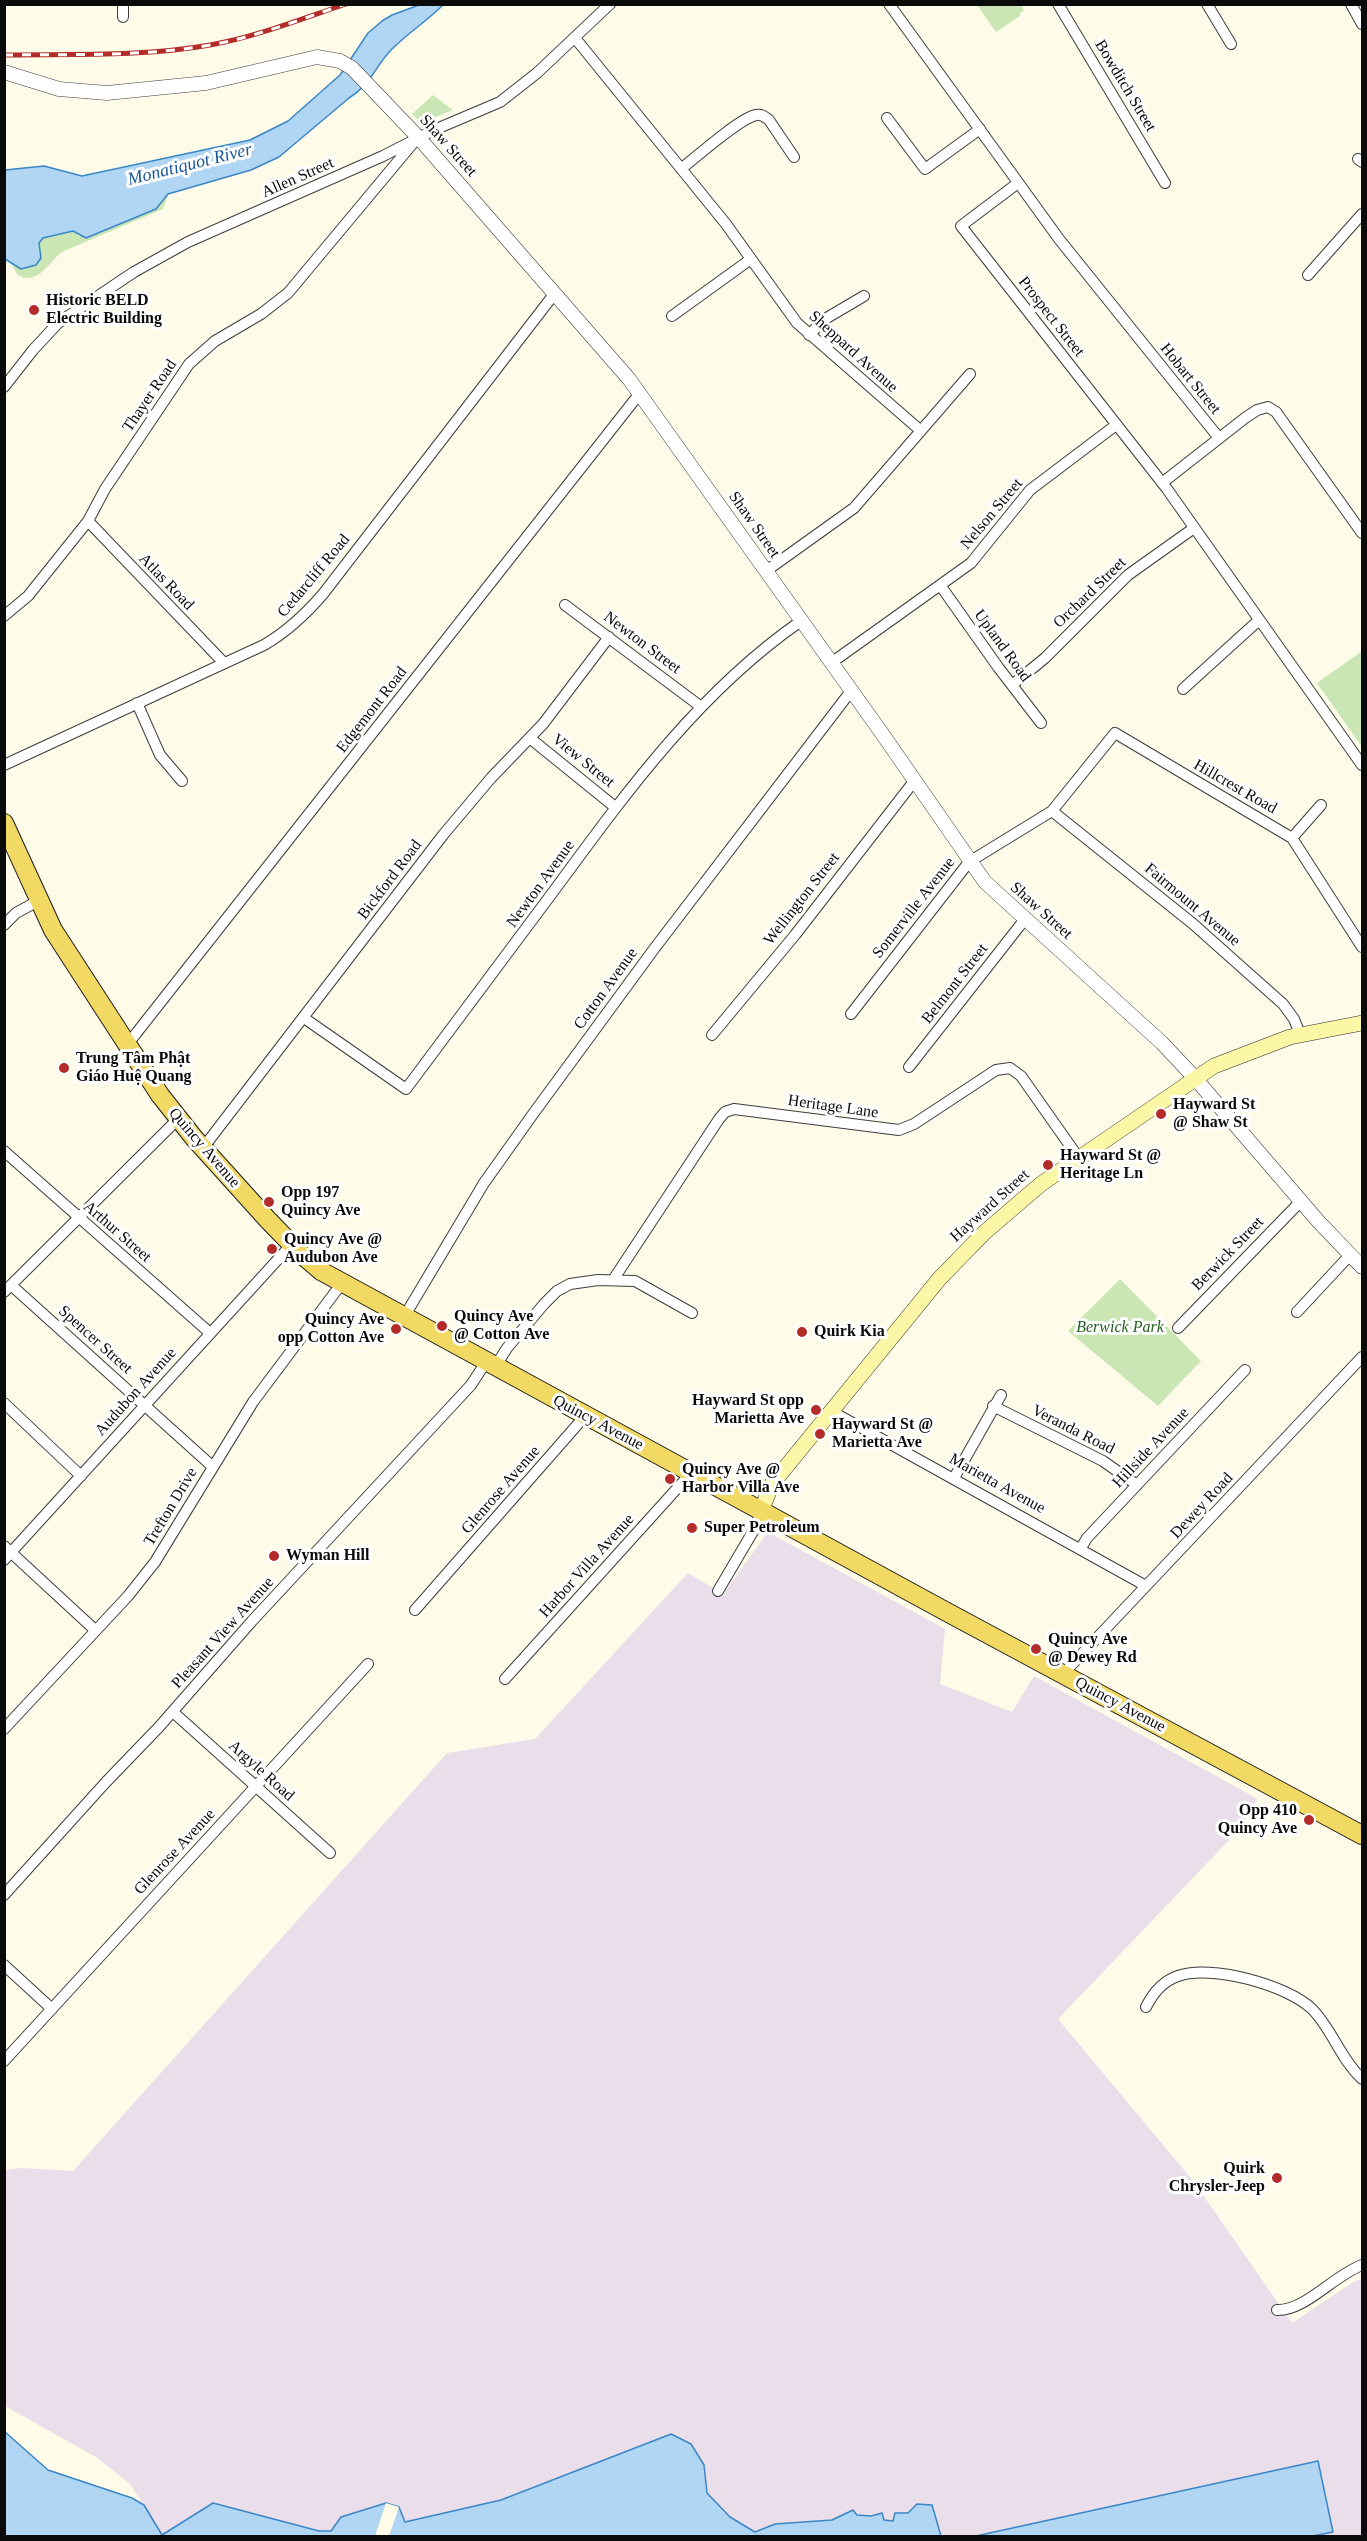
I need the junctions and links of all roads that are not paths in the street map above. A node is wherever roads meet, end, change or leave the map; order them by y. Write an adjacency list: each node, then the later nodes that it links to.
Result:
1 (123, 4): 7 (street)
2 (610, 4): 9 (street, Allen Street)
3 (889, 4): 13 (street, Hobart Street)
4 (1058, 4): 18 (street, Bowditch Street)
5 (1207, 4): 10 (street)
6 (1352, 4): 8 (street)
7 (123, 17)
8 (1362, 24)
9 (575, 38): 14 (street, Allen Street); 16 (street, Sheppard Avenue)
10 (1231, 44)
11 (4, 72): 14 (street, Shaw Street)
12 (887, 118): 13 (street)
13 (980, 129): 17 (street, Hobart Street)
14 (418, 137): 22 (street, Shaw Street); 27 (street, Allen Street); 33 (street, Thayer Road)
15 (794, 158): 16 (street)
16 (681, 169): 20 (street, Sheppard Avenue)
17 (1018, 183): 29 (street, Prospect Street); 31 (street, Hobart Street)
18 (1165, 183)
19 (1362, 214): 21 (street)
20 (751, 260): 24 (street); 25 (street, Sheppard Avenue)
21 (1308, 276)
22 (555, 293): 28 (street, Shaw Street); 43 (street, Cedarcliff Road)
23 (864, 296): 25 (street)
24 (672, 316)
25 (809, 335): 30 (street, Sheppard Avenue)
26 (970, 374): 30 (street)
27 (4, 387)
28 (640, 393): 36 (street, Shaw Street); 72 (street, Edgemont Road)
29 (1116, 425): 32 (street, Prospect Street); 37 (street, Nelson Street)
30 (921, 431): 36 (street)
31 (1218, 438): 32 (street, Hobart Street); 35 (street)
32 (1162, 483): 34 (street)
33 (87, 521): 39 (street, Thayer Road); 43 (street, Atlas Road)
34 (1194, 528): 40 (street); 45 (street, Orchard Street)
35 (1362, 533)
36 (766, 571): 41 (street, Shaw Street)
37 (940, 585): 44 (street, Nelson Street); 45 (street, Upland Road)
38 (565, 605): 42 (street, Newton Street)
39 (4, 616)
40 (1259, 620): 46 (street); 53 (street)
41 (801, 621): 44 (street, Shaw Street); 49 (street, Newton Avenue)
42 (609, 638): 49 (street, Newton Street); 51 (street, Bickford Road)
43 (224, 663): 48 (street, Cedarcliff Road)
44 (831, 663): 47 (street, Shaw Street)
45 (1012, 685): 50 (street, Upland Road)
46 (1183, 689)
47 (851, 691): 54 (street, Shaw Street); 89 (street, Cotton Avenue)
48 (137, 703): 52 (street, Cedarcliff Road); 55 (street)
49 (700, 706): 58 (street, Newton Avenue)
50 (1041, 723)
51 (531, 739): 58 (street, View Street); 68 (street, Bickford Road)
52 (4, 765)
53 (1362, 765)
54 (915, 780): 62 (street, Shaw Street); 71 (street, Wellington Street)
55 (182, 781)
56 (1068, 791): 59 (street, Somerville Avenue); 61 (street, Hillcrest Road)
57 (1321, 805): 61 (street)
58 (615, 807): 68 (street, Newton Avenue)
59 (1052, 811): 62 (street, Somerville Avenue); 70 (street, Fairmount Avenue)
60 (4, 823): 63 (main road, Quincy Avenue)
61 (1292, 838): 66 (street, Hillcrest Road)
62 (969, 862): 64 (street, Shaw Street); 67 (street, Somerville Avenue)
63 (38, 901): 65 (street); 72 (main road, Quincy Avenue)
64 (1025, 919): 73 (street, Belmont Street); 74 (street, Shaw Street)
65 (4, 925)
66 (1362, 947)
67 (851, 1014)
68 (304, 1018): 76 (street, Bickford Road)
69 (1362, 1023): 70 (main road, Hayward Street)
70 (1300, 1034): 74 (main road, Hayward Street)
71 (712, 1035)
72 (127, 1045): 75 (main road, Quincy Avenue)
73 (909, 1067)
74 (1194, 1077): 78 (main road, Hayward Street); 79 (street, Shaw Street)
75 (178, 1119): 76 (main road, Quincy Avenue); 80 (street)
76 (203, 1148): 81 (main road, Quincy Avenue)
77 (4, 1151): 80 (street, Arthur Street)
78 (1078, 1157): 84 (street, Heritage Lane); 99 (main road, Hayward Street)
79 (1301, 1201): 82 (street, Shaw Street); 90 (street, Berwick Street)
80 (78, 1218): 86 (street); 91 (street, Arthur Street)
81 (291, 1245): 85 (main road, Quincy Avenue); 91 (street, Audubon Avenue)
82 (1350, 1255): 83 (street, Shaw Street); 87 (street)
83 (1362, 1267)
84 (613, 1280): 88 (street, Pleasant View Avenue); 93 (street, Pleasant View Avenue)
85 (342, 1283): 89 (main road, Quincy Avenue); 101 (street, Trefton Drive)
86 (8, 1288): 97 (street, Spencer Street)
87 (1297, 1312)
88 (692, 1313)
89 (404, 1317): 93 (main road, Quincy Avenue)
90 (1178, 1328)
91 (210, 1334): 97 (street, Audubon Avenue)
92 (1362, 1357): 109 (street, Dewey Road)
93 (490, 1365): 100 (main road, Quincy Avenue); 116 (street, Pleasant View Avenue)
94 (1245, 1370): 105 (street, Hillside Avenue)
95 (1001, 1395): 98 (street)
96 (4, 1404): 103 (street)
97 (145, 1405): 101 (street, Spencer Street); 103 (street, Audubon Avenue)
98 (993, 1406): 104 (street); 105 (street, Veranda Road)
99 (831, 1411): 104 (street, Marietta Avenue); 106 (main road, Hayward Street)
100 (585, 1416): 102 (main road, Quincy Avenue); 111 (street, Glenrose Avenue)
101 (213, 1467): 112 (street, Trefton Drive)
102 (691, 1473): 106 (main road, Quincy Avenue); 115 (street, Harbor Villa Avenue)
103 (81, 1476): 108 (street, Audubon Avenue)
104 (954, 1478): 107 (street, Marietta Avenue)
105 (1137, 1485): 107 (street, Hillside Avenue)
106 (761, 1511): 110 (street); 114 (main road, Quincy Avenue)
107 (1081, 1548): 109 (street, Marietta Avenue)
108 (7, 1553): 112 (street)
109 (1146, 1586): 114 (street, Dewey Road)
110 (718, 1591)
111 (415, 1610)
112 (95, 1630): 117 (street, Trefton Drive)
113 (368, 1664): 118 (street, Glenrose Avenue)
114 (1062, 1675): 119 (main road, Quincy Avenue)
115 (505, 1680)
116 (173, 1712): 118 (street, Argyle Road); 121 (street, Pleasant View Avenue)
117 (4, 1729)
118 (256, 1786): 120 (street, Argyle Road); 124 (street, Glenrose Avenue)
119 (1362, 1835)
120 (330, 1853)
121 (4, 1895)
122 (4, 1965): 124 (street)
123 (1146, 2007): 126 (street)
124 (52, 2009): 125 (street, Glenrose Avenue)
125 (4, 2061)
126 (1362, 2079)
127 (1362, 2265): 128 (street)
128 (1277, 2310)

